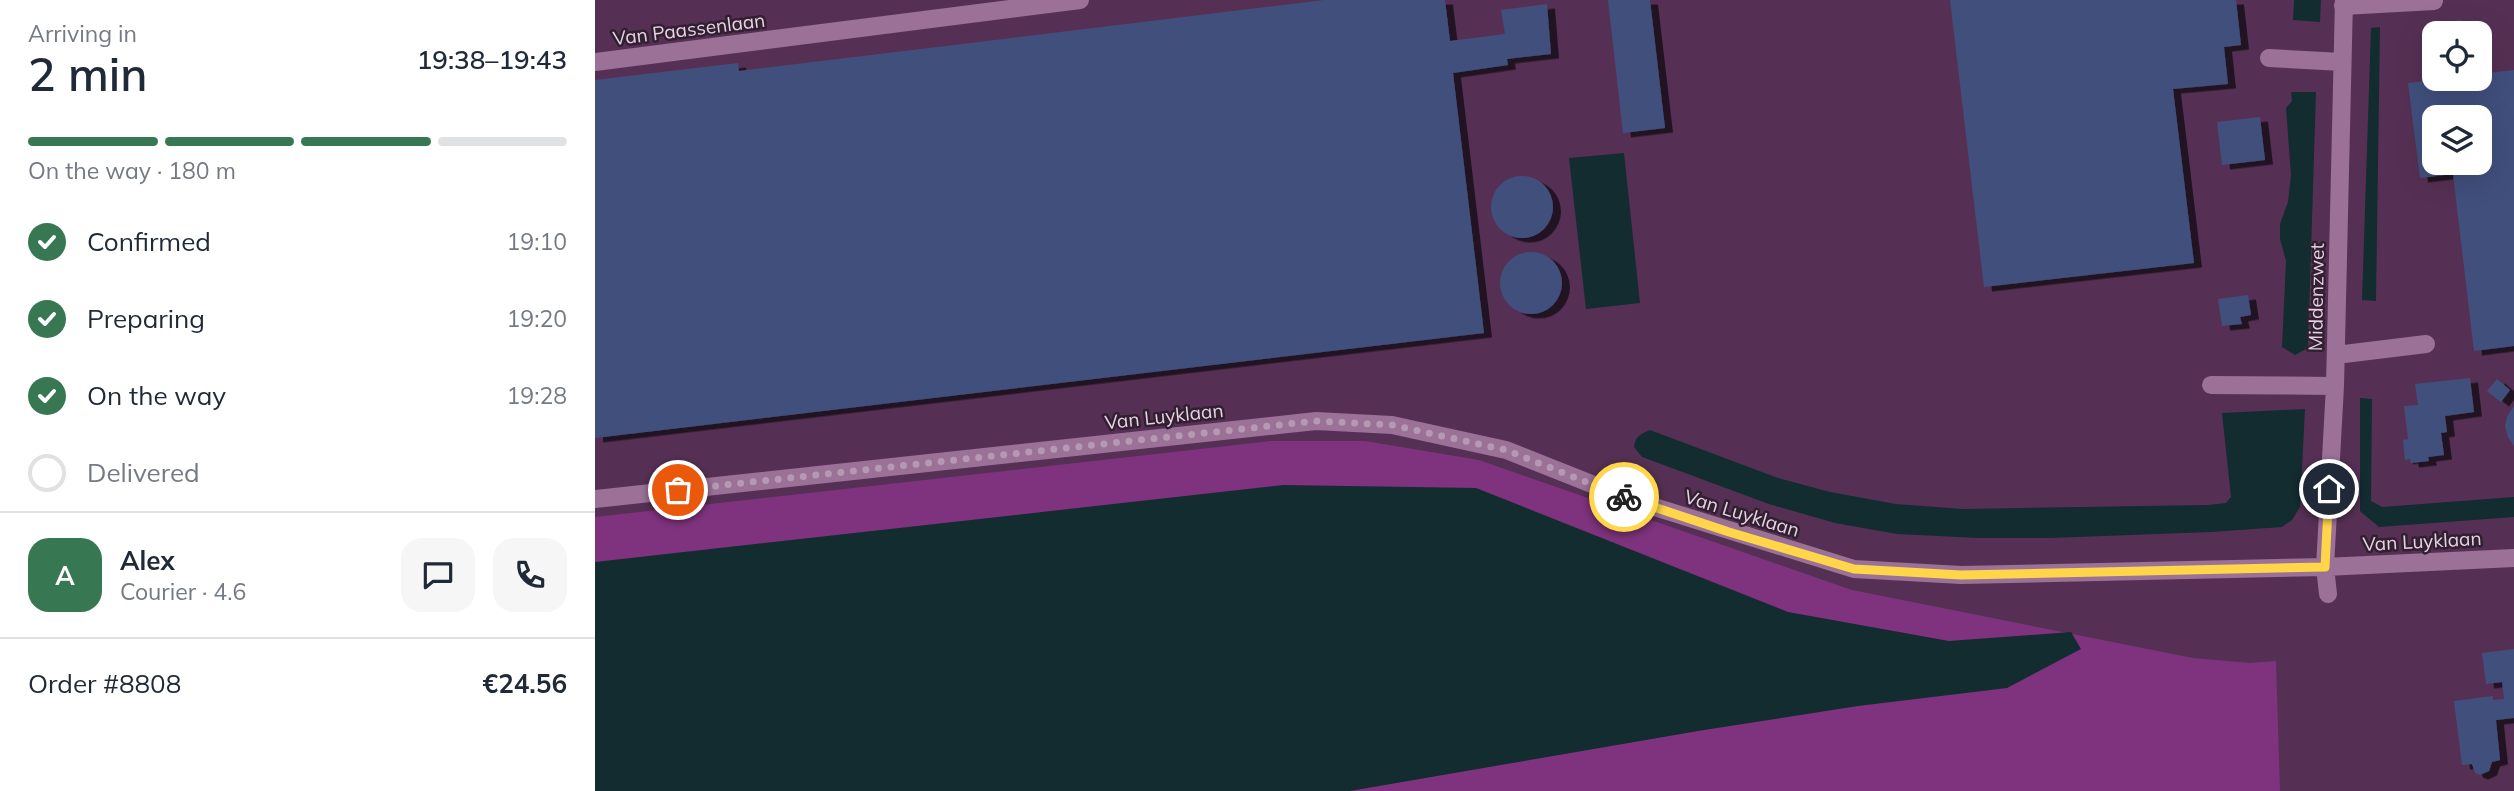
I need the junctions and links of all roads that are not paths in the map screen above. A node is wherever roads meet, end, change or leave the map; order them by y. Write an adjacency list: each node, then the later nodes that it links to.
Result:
1 (1080, 0): 5 (street, Van Paassenlaan)
2 (2434, 1): 3 (street)
3 (2344, 3): 6 (street, Middenzwet)
4 (2269, 58): 6 (street)
5 (595, 62)
6 (2342, 62): 8 (street, Middenzwet)
7 (2426, 344): 8 (street)
8 (2336, 355): 10 (street, Middenzwet)
9 (2211, 385): 10 (street)
10 (2335, 386): 13 (street, Middenzwet)
11 (595, 499): 13 (street, Van Luyklaan)
12 (2514, 558): 13 (street, Van Luyklaan)
13 (2325, 567): 14 (street, Middenzwet)
14 (2328, 594)

